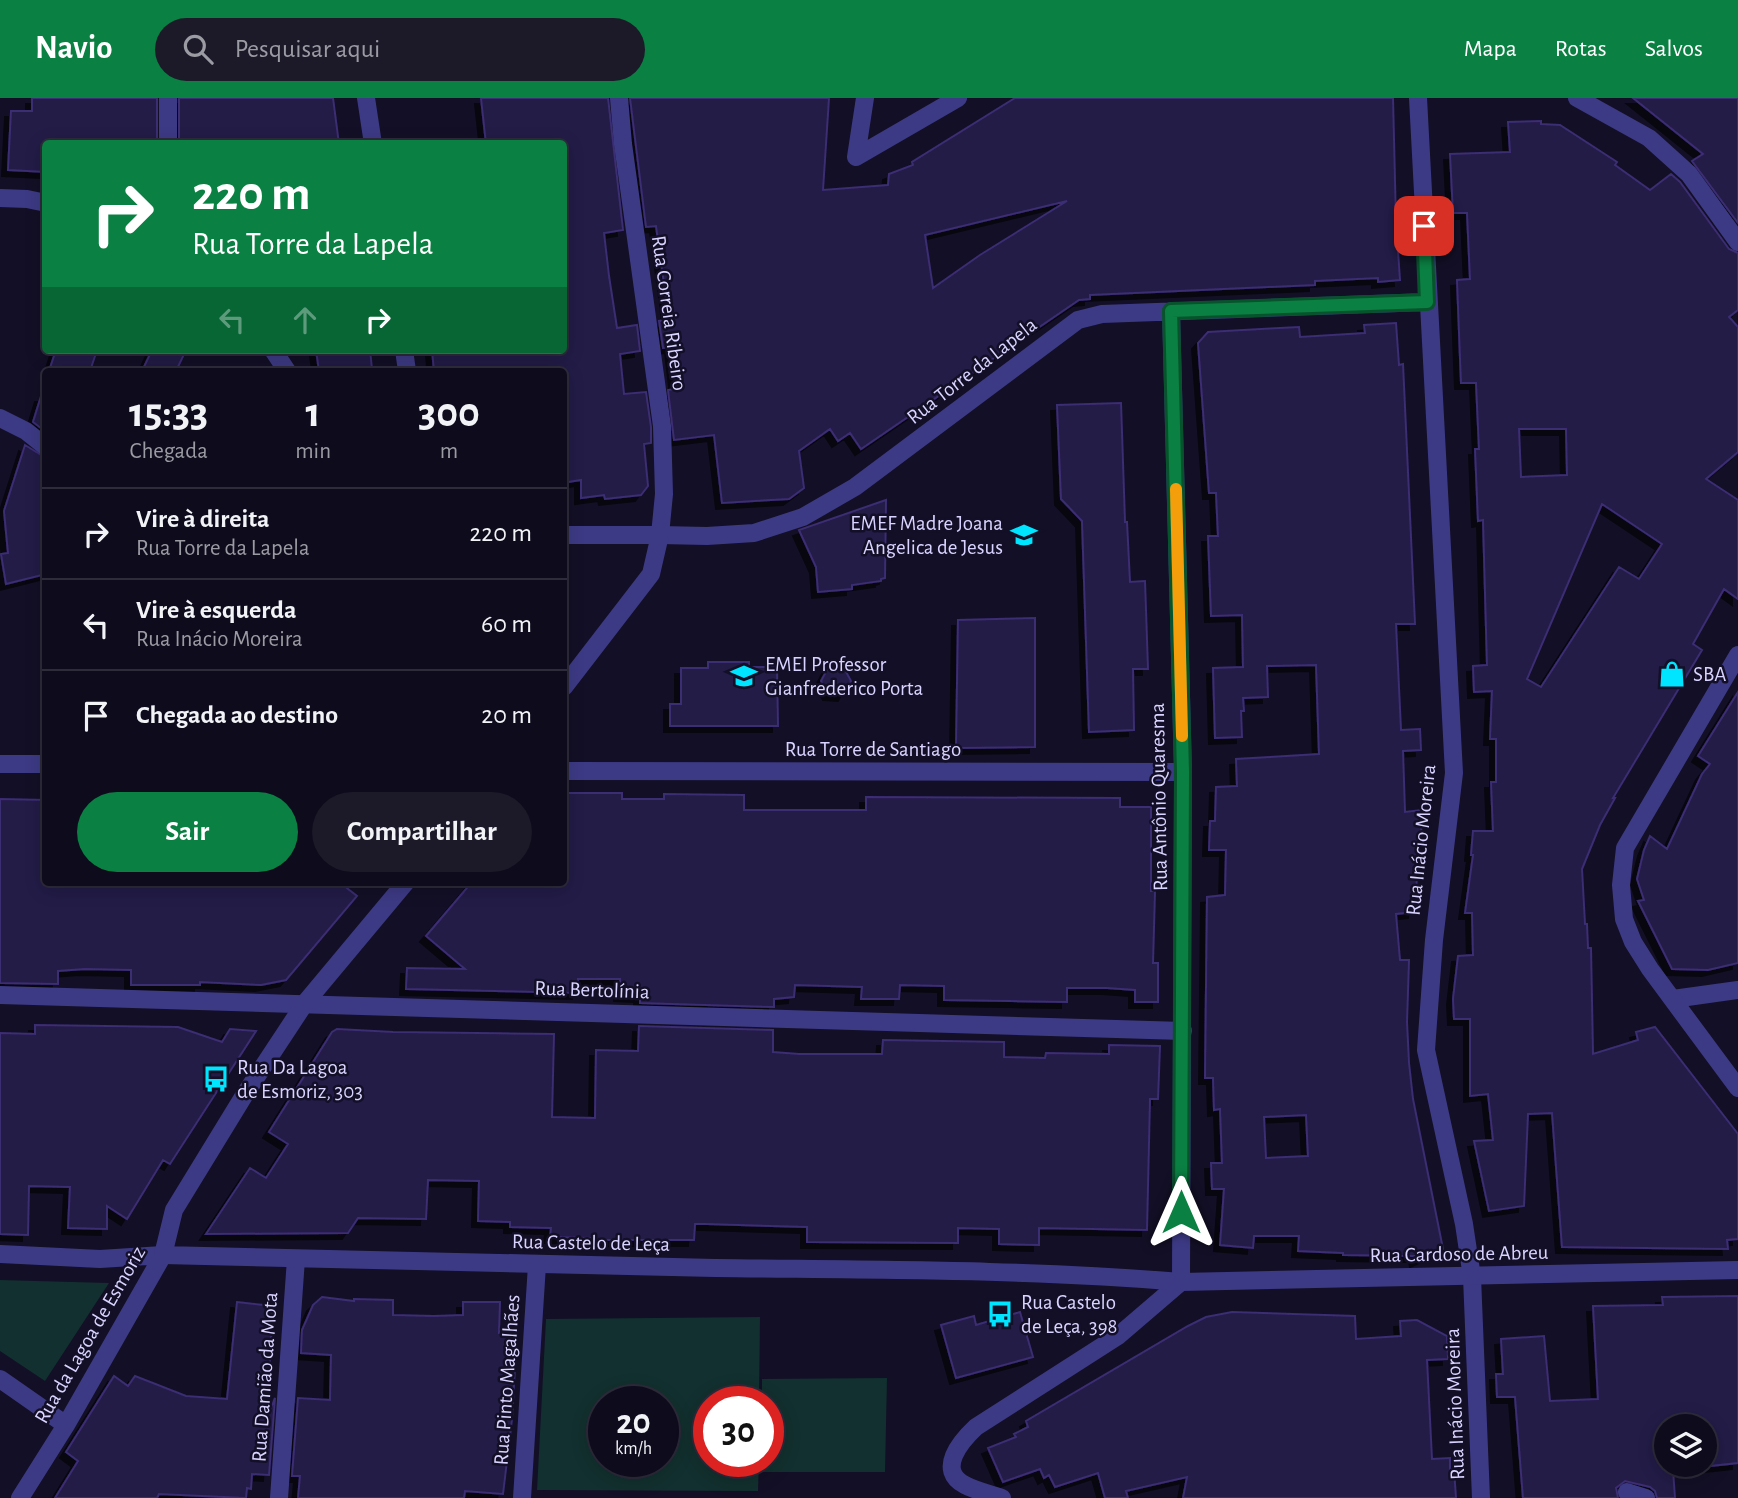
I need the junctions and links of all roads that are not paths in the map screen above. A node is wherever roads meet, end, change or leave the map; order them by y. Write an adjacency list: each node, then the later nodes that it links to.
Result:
1 (168, 98): 8 (street)
2 (366, 98): 9 (street)
3 (619, 98): 18 (street, Rua Correia Ribeiro)
4 (865, 98): 5 (street)
5 (958, 98)
6 (1418, 98): 13 (street, Rua Inácio Moreira)
7 (1577, 98): 12 (street)
8 (168, 140)
9 (372, 140)
10 (0, 198): 11 (street)
11 (42, 202)
12 (1738, 242)
13 (1427, 302): 14 (street, Rua Torre da Lapela); 37 (street, Rua Inácio Moreira)
14 (1171, 311): 18 (street, Rua Torre da Lapela); 24 (street, Rua Antônio Quaresma)
15 (0, 418): 16 (street)
16 (42, 444)
17 (567, 535): 18 (street, Rua Torre da Lapela)
18 (660, 535): 20 (street)
19 (1738, 655): 28 (street)
20 (567, 683)
21 (0, 764): 22 (street)
22 (42, 764)
23 (567, 771): 24 (street, Rua Torre de Santiago)
24 (1183, 772): 30 (street, Rua Antônio Quaresma)
25 (402, 886): 29 (street, Rua da Lagoa de Esmoriz)
26 (1738, 990): 28 (street)
27 (0, 995): 29 (street, Rua Bertolínia)
28 (1672, 999): 31 (street)
29 (305, 1003): 30 (street, Rua Bertolínia); 33 (street, Rua da Lagoa de Esmoriz)
30 (1183, 1031): 38 (street, Rua Antônio Quaresma)
31 (1738, 1088)
32 (0, 1254): 33 (street, Rua Castelo de Leça)
33 (163, 1255): 34 (street, Rua Castelo de Leça); 40 (street, Rua da Lagoa de Esmoriz)
34 (296, 1259): 35 (street, Rua Castelo de Leça); 43 (street, Rua Damião da Mota)
35 (537, 1265): 38 (street, Rua Castelo de Leça); 44 (street, Rua Pinto Magalhães)
36 (1738, 1270): 37 (street, Rua Cardoso de Abreu)
37 (1472, 1276): 38 (street, Rua Cardoso de Abreu); 46 (street, Rua Inácio Moreira)
38 (1181, 1282): 45 (street)
39 (0, 1378): 40 (street)
40 (66, 1425): 42 (street, Rua da Lagoa de Esmoriz)
41 (1627, 1492): 47 (street)
42 (20, 1498)
43 (279, 1498)
44 (522, 1498)
45 (1002, 1498)
46 (1481, 1498)
47 (1646, 1498)

